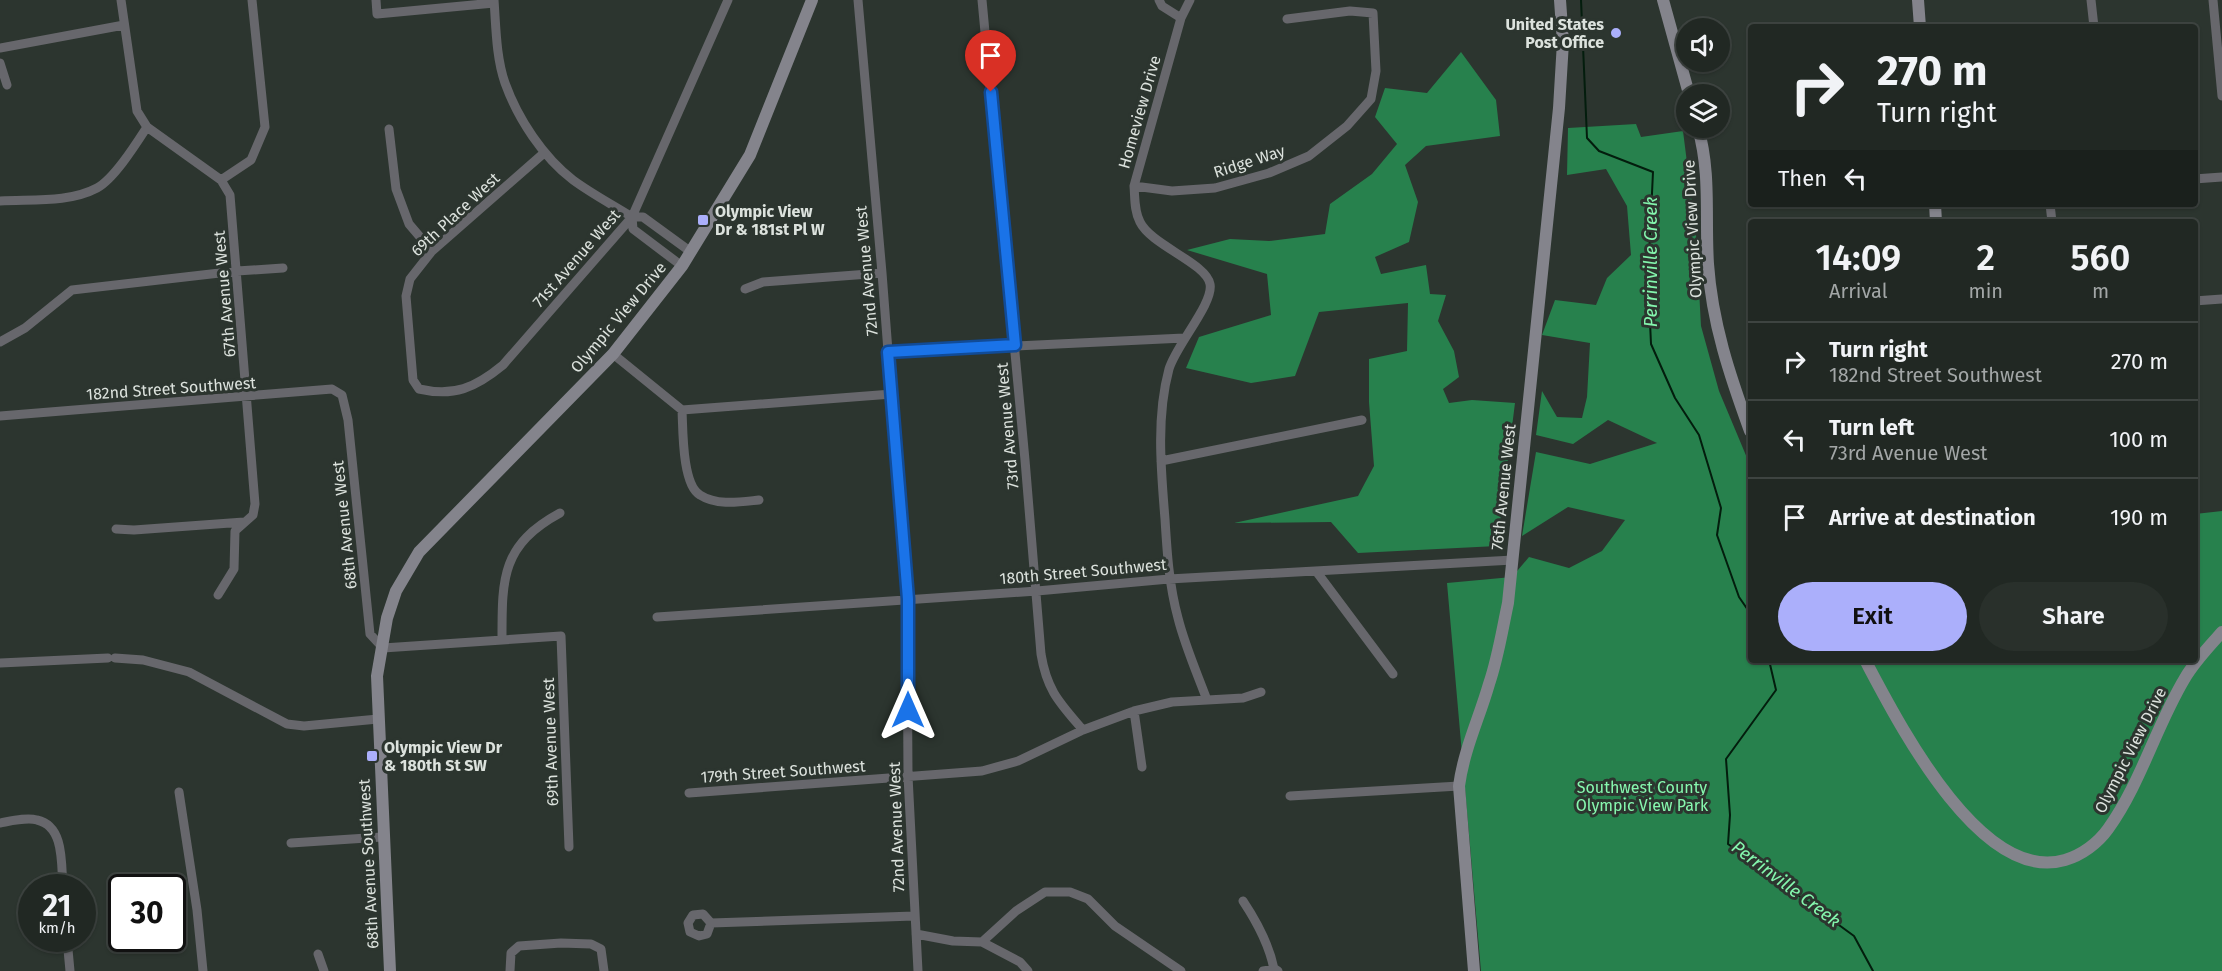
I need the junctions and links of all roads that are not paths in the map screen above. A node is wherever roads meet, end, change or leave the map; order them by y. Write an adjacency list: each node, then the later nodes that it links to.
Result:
1 (122, 0): 20 (street)
2 (252, 0): 32 (street)
3 (376, 0): 15 (street)
4 (729, 0): 35 (street, 71st Avenue West)
5 (812, 0): 37 (main road, Olympic View Drive)
6 (858, 0): 41 (street, 72nd Avenue West)
7 (982, 0): 47 (street, 73rd Avenue West)
8 (1159, 0): 16 (street)
9 (1190, 0): 16 (street, Homeview Drive)
10 (1560, 0): 63 (main road, 76th Avenue West)
11 (1663, 0): 23 (main road)
12 (1918, 0): 18 (main road)
13 (2091, 0): 19 (street)
14 (2213, 0): 25 (street)
15 (494, 1): 29 (street)
16 (1181, 18): 33 (street, Homeview Drive)
17 (1287, 19): 33 (street, Ridge Way)
18 (1920, 24)
19 (2094, 24)
20 (124, 25): 21 (street); 26 (street)
21 (0, 48)
22 (0, 63): 24 (street)
23 (1686, 84)
24 (7, 85)
25 (2222, 96)
26 (147, 127): 32 (street); 34 (street)
27 (389, 129): 36 (street)
28 (1700, 138): 57 (main road, Olympic View Drive)
29 (544, 153): 35 (street); 36 (street, 69th Place West)
30 (2222, 177): 31 (street)
31 (2198, 179)
32 (221, 180): 40 (street, 67th Avenue West)
33 (1134, 186): 45 (street, Homeview Drive)
34 (0, 201)
35 (632, 218): 37 (street); 38 (street); 50 (street, 71st Avenue West)
36 (432, 251): 50 (street, 69th Place West)
37 (691, 252): 38 (main road, Olympic View Drive)
38 (681, 266): 49 (main road, Olympic View Drive)
39 (283, 268): 40 (street)
40 (237, 271): 46 (street); 53 (street, 67th Avenue West)
41 (882, 273): 42 (street); 48 (street, 72nd Avenue West)
42 (745, 289)
43 (2222, 299): 44 (street)
44 (2198, 301)
45 (1184, 338): 47 (street); 58 (street, Homeview Drive)
46 (0, 342)
47 (1015, 345): 48 (street); 66 (street, 73rd Avenue West)
48 (888, 352): 52 (street, 72nd Avenue West)
49 (613, 354): 54 (street); 72 (main road, Olympic View Drive)
50 (413, 380)
51 (342, 394): 53 (street, 182nd Street Southwest); 72 (street, 68th Avenue West)
52 (892, 394): 54 (street); 68 (street, 72nd Avenue West)
53 (248, 397): 55 (street, 182nd Street Southwest); 61 (street, 67th Avenue West)
54 (682, 410): 59 (street)
55 (0, 416)
56 (1362, 420): 58 (street)
57 (1748, 425)
58 (1161, 461): 65 (street, Homeview Drive)
59 (759, 500)
60 (560, 513): 71 (street)
61 (244, 522): 62 (street); 67 (street, 67th Avenue West)
62 (116, 529)
63 (1513, 560): 64 (street, 180th Street Southwest); 85 (main road, 76th Avenue West)
64 (1317, 571): 65 (street, 180th Street Southwest); 77 (street)
65 (1169, 579): 66 (street, 180th Street Southwest); 79 (street, Homeview Drive)
66 (1037, 591): 68 (street, 180th Street Southwest); 82 (street, 73rd Avenue West)
67 (218, 595)
68 (908, 599): 69 (street, 180th Street Southwest); 84 (street, 72nd Avenue West)
69 (657, 616)
70 (2222, 632): 73 (main road, Olympic View Drive)
71 (502, 640): 72 (street); 92 (street, 69th Avenue West)
72 (383, 648): 81 (main road, 68th Avenue Southwest)
73 (2198, 661)
74 (0, 663): 81 (street)
75 (1867, 663): 76 (main road, Olympic View Drive)
76 (2197, 663)
77 (1393, 674)
78 (1261, 692): 79 (street, 179th Street Southwest)
79 (1207, 700): 80 (street, 179th Street Southwest)
80 (1134, 711): 82 (street, 179th Street Southwest); 83 (street)
81 (378, 719): 90 (main road, 68th Avenue Southwest)
82 (1083, 730): 84 (street, 179th Street Southwest)
83 (1142, 767)
84 (908, 776): 87 (street, 179th Street Southwest); 95 (street, 72nd Avenue West)
85 (1459, 786): 88 (street); 112 (main road, 76th Avenue West)
86 (179, 792): 103 (street)
87 (689, 793)
88 (1290, 796)
89 (0, 823): 93 (street)
90 (382, 837): 91 (street); 105 (main road, 68th Avenue Southwest)
91 (291, 843)
92 (569, 847)
93 (62, 874)
94 (1243, 901): 101 (street)
95 (914, 916): 96 (street); 97 (street, 72nd Avenue West)
96 (711, 923)
97 (916, 934): 98 (street); 108 (street, 72nd Avenue West)
98 (982, 942): 109 (street); 110 (street)
99 (68, 952): 102 (street)
100 (318, 954): 104 (street)
101 (1276, 970): 111 (street)
102 (70, 971)
103 (203, 971)
104 (324, 971)
105 (390, 971)
106 (510, 971): 107 (street)
107 (604, 971)
108 (918, 971)
109 (1028, 971)
110 (1181, 971)
111 (1263, 971)
112 (1474, 971)

